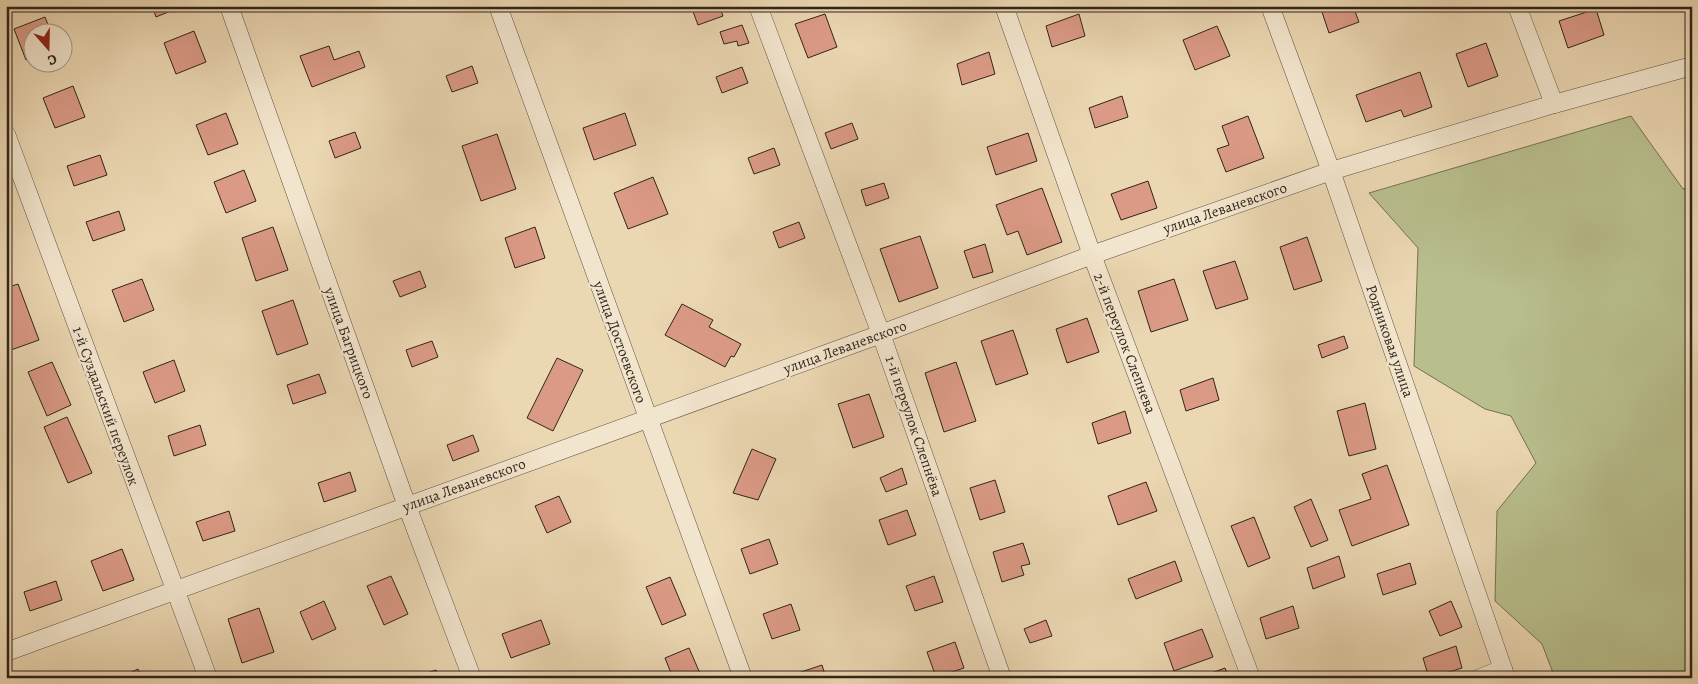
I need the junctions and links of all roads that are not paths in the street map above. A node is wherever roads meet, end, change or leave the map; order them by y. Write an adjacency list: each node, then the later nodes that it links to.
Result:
1 (229, 6): 14 (street, улица Багрицкого)
2 (498, 6): 13 (street, улица Достоевского)
3 (758, 6): 12 (street, 1-й переулок Слепнёва)
4 (1004, 6): 11 (street, 2-й переулок Слепнева)
5 (1270, 6): 10 (street, Родниковая улица)
6 (1517, 6): 8 (street)
7 (1692, 66): 8 (street, улица Леваневского)
8 (1554, 104): 10 (street, улица Леваневского)
9 (6, 134): 15 (street, 1-й Суздальский переулок)
10 (1331, 171): 11 (street, улица Леваневского); 17 (street, Родниковая улица)
11 (1092, 255): 12 (street, улица Леваневского); 22 (street, 2-й переулок Слепнева)
12 (882, 334): 13 (street, улица Леваневского); 21 (street, 1-й переулок Слепнёва)
13 (648, 419): 14 (street, улица Леваневского); 20 (street, улица Достоевского)
14 (407, 506): 15 (street, улица Леваневского); 19 (street, улица Багрицкого)
15 (175, 592): 16 (street, улица Леваневского); 18 (street, 1-й Суздальский переулок)
16 (6, 652)
17 (1505, 674): 23 (street)
18 (208, 678)
19 (472, 678)
20 (743, 678)
21 (1002, 678)
22 (1251, 678)
23 (1480, 678)

